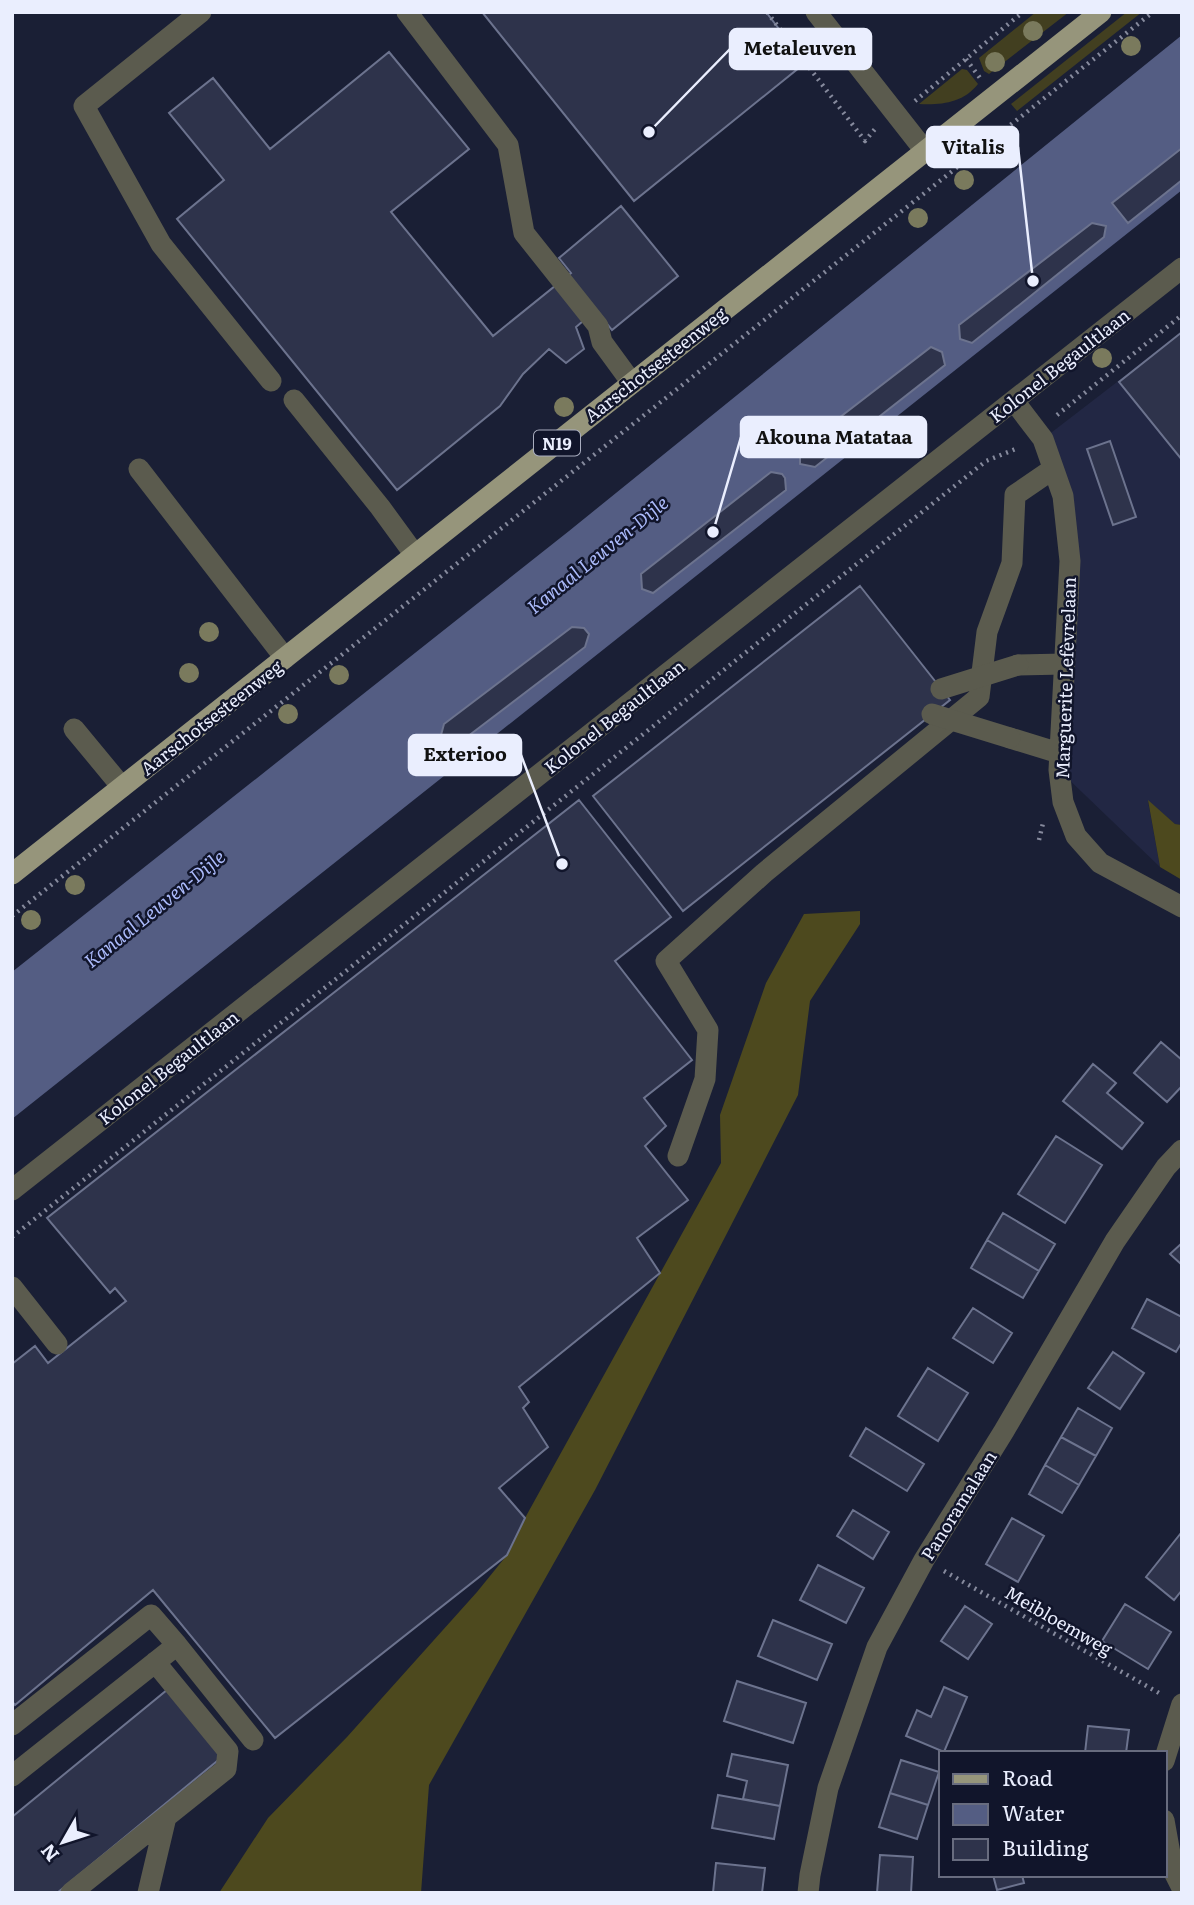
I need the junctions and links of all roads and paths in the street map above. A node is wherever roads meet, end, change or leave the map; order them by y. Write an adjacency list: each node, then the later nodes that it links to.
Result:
1 (201, 12): 15 (street)
2 (407, 12): 16 (street)
3 (767, 12): 11 (path)
4 (816, 12): 12 (street)
5 (1023, 12): 8 (path)
6 (1101, 12): 12 (main road, Aarschotsesteenweg / N19)
7 (1153, 12): 32 (path)
8 (966, 59): 9 (path); 10 (path)
9 (981, 80)
10 (915, 101)
11 (877, 127)
12 (925, 150): 16 (main road, Aarschotsesteenweg / N19)
13 (1182, 268): 18 (street, Kolonel Begaultlaan)
14 (1182, 315): 19 (path)
15 (271, 382)
16 (632, 383): 22 (main road, Aarschotsesteenweg / N19)
17 (294, 400): 22 (street)
18 (1014, 401): 19 (street, Marguerite Lefèvrelaan); 35 (street, Kolonel Begaultlaan)
19 (1037, 431): 21 (street, Marguerite Lefèvrelaan); 36 (path)
20 (139, 469): 23 (street)
21 (1053, 469): 24 (street, Marguerite Lefèvrelaan); 34 (street)
22 (415, 555): 23 (main road, Aarschotsesteenweg / N19)
23 (285, 658): 29 (main road, Aarschotsesteenweg / N19)
24 (1064, 664): 25 (street, bridge); 28 (street, Marguerite Lefèvrelaan)
25 (941, 689)
26 (932, 715): 28 (street, bridge)
27 (74, 729): 29 (street)
28 (1059, 753): 31 (street, Marguerite Lefèvrelaan)
29 (122, 787): 30 (main road, Aarschotsesteenweg / N19)
30 (12, 874)
31 (1182, 907)
32 (12, 916)
33 (1182, 1150): 39 (street, Panoramalaan)
34 (678, 1156)
35 (12, 1190)
36 (12, 1237)
37 (12, 1287): 38 (street)
38 (57, 1344)
39 (924, 1560): 42 (path, Meibloemweg); 52 (street, Panoramalaan)
40 (177, 1645): 41 (street); 43 (street); 44 (street)
41 (155, 1662): 46 (street); 47 (street)
42 (1182, 1705): 45 (street)
43 (12, 1725)
44 (253, 1740)
45 (1166, 1754)
46 (12, 1776)
47 (166, 1817): 50 (street); 51 (street)
48 (1166, 1831): 49 (street)
49 (1182, 1888)
50 (71, 1893)
51 (148, 1893)
52 (808, 1893)

